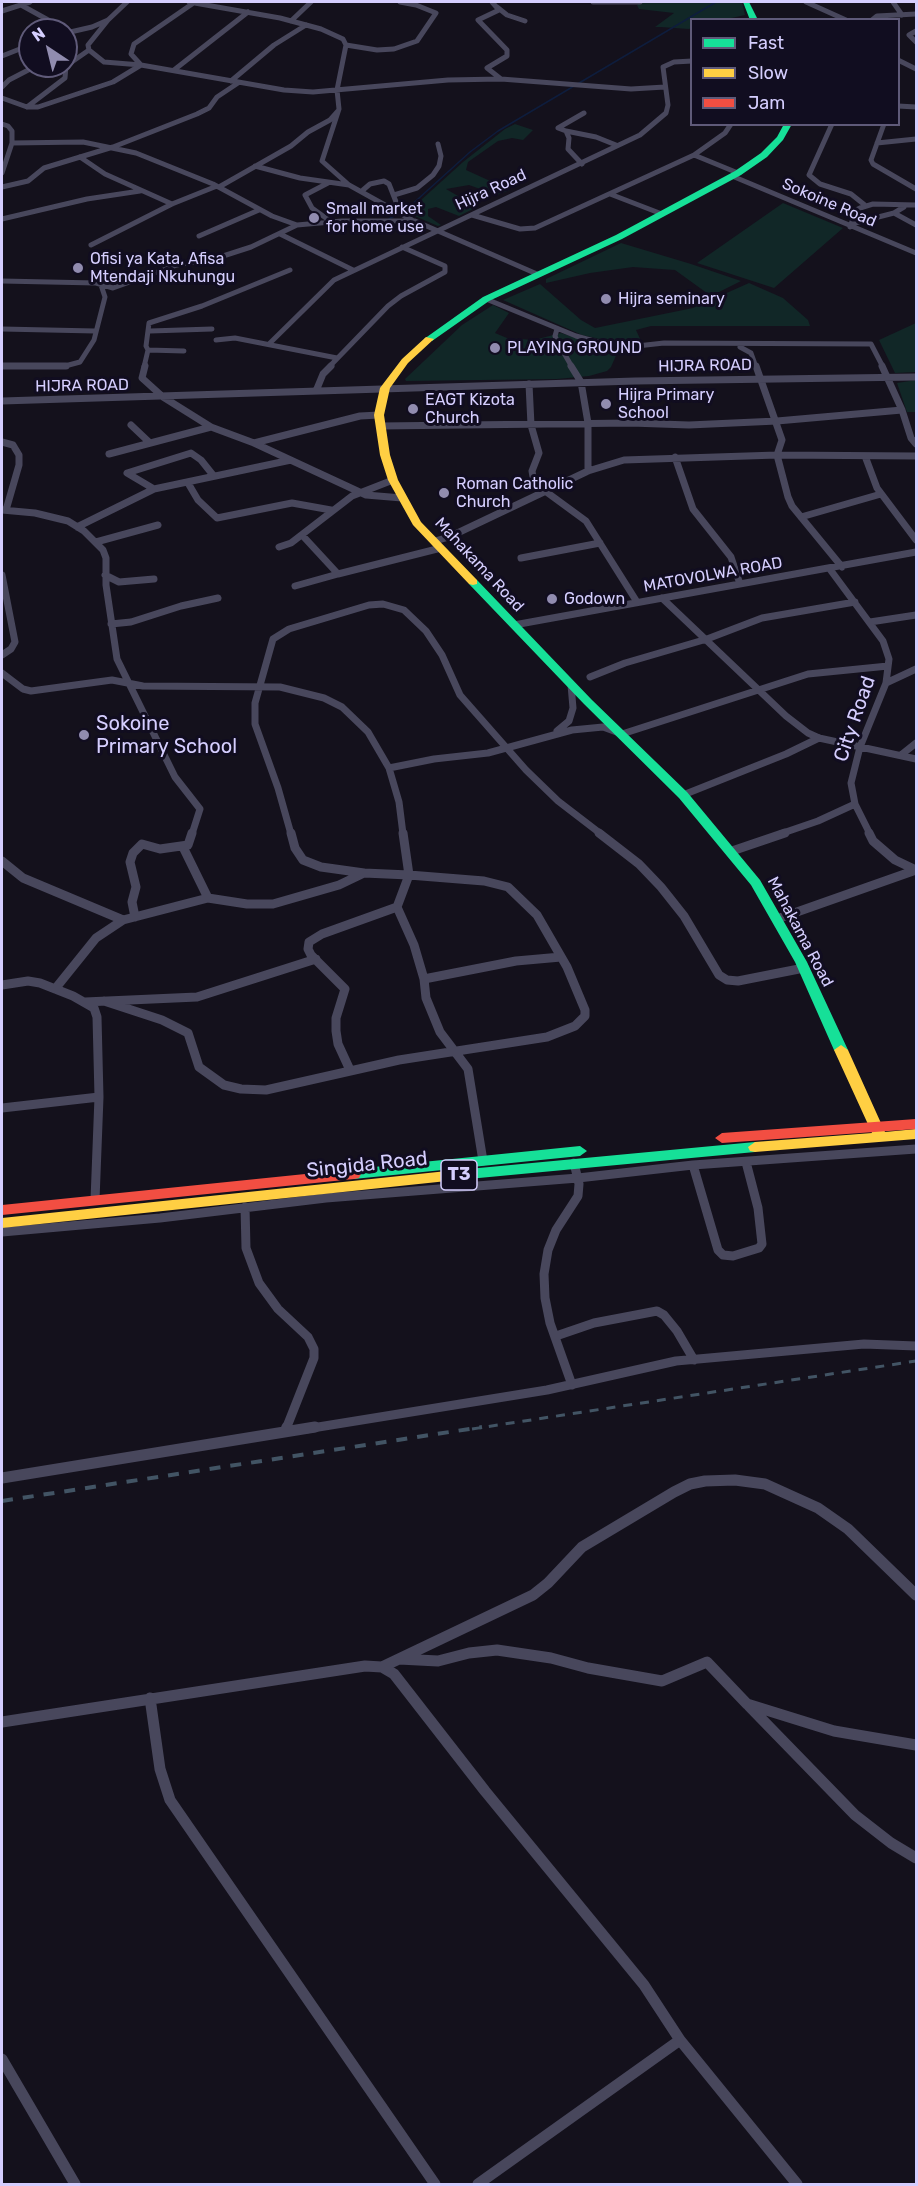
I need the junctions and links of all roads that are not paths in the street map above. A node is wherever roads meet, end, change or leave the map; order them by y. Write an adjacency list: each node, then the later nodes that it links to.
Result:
1 (30, 2): 15 (street)
2 (127, 2): 27 (street)
3 (192, 2): 17 (street); 44 (street)
4 (239, 2): 17 (street)
5 (311, 2): 28 (street)
6 (400, 2): 18 (street)
7 (422, 2): 18 (street)
8 (492, 2): 16 (street)
9 (593, 2): 10 (street)
10 (634, 2): 11 (street)
11 (640, 2)
12 (746, 2): 24 (main road)
13 (806, 2): 25 (street)
14 (893, 2): 22 (street)
15 (21, 5): 19 (street); 23 (street)
16 (497, 7): 29 (street); 49 (street)
17 (228, 8): 20 (street)
18 (427, 8): 34 (street)
19 (2, 11)
20 (248, 12): 28 (street); 46 (street)
21 (916, 14): 22 (street)
22 (902, 15): 26 (street)
23 (41, 18)
24 (753, 18)
25 (842, 18)
26 (874, 18)
27 (108, 20): 31 (street); 37 (street)
28 (291, 21): 30 (street)
29 (525, 21)
30 (306, 25): 34 (street); 50 (street)
31 (78, 30)
32 (916, 31): 33 (street)
33 (916, 42)
34 (346, 45): 53 (street)
35 (2, 46): 38 (street)
36 (18, 50): 38 (street)
37 (89, 50): 41 (street); 44 (street)
38 (15, 51): 39 (street); 40 (street)
39 (18, 52)
40 (2, 56)
41 (78, 58)
42 (690, 61): 52 (street, Hijra Road)
43 (900, 61): 45 (street)
44 (141, 65): 46 (street); 56 (street)
45 (916, 69)
46 (174, 70): 50 (street)
47 (18, 75): 51 (street)
48 (65, 78): 56 (street)
49 (501, 79): 52 (street); 53 (street)
50 (234, 82): 53 (street); 71 (street)
51 (2, 87)
52 (665, 87): 70 (street, Hijra Road)
53 (337, 90): 58 (street)
54 (2, 98): 56 (street)
55 (900, 106): 57 (street)
56 (27, 107)
57 (916, 107)
58 (339, 109): 75 (street); 79 (street)
59 (584, 113): 65 (street)
60 (2, 124): 67 (street)
61 (730, 126): 72 (street)
62 (787, 126): 77 (main road, Mahakama Road)
63 (831, 126): 89 (street)
64 (883, 126): 68 (street)
65 (566, 130): 70 (street); 74 (street)
66 (916, 139): 68 (street)
67 (12, 143): 71 (street); 76 (street)
68 (877, 143): 82 (street)
69 (438, 144): 86 (street)
70 (616, 145): 74 (street, Hijra Road)
71 (113, 147): 73 (street); 81 (street)
72 (694, 155): 77 (street, Sokoine Road); 85 (street)
73 (80, 157): 80 (street); 84 (street)
74 (582, 164): 95 (street, Hijra Road)
75 (255, 166): 78 (street); 81 (street)
76 (2, 173)
77 (735, 174): 94 (main road, Mahakama Road); 101 (street, Sokoine Road)
78 (328, 183): 79 (street); 97 (street)
79 (349, 184): 83 (street)
80 (2, 187)
81 (218, 187): 87 (street); 91 (street)
82 (916, 189)
83 (363, 190): 86 (street); 92 (street)
84 (140, 191): 87 (street); 96 (street)
85 (610, 194): 94 (street); 95 (street)
86 (394, 195): 92 (street)
87 (172, 204): 105 (street)
88 (916, 205): 90 (street)
89 (866, 206): 90 (street); 101 (street)
90 (906, 206): 93 (street)
91 (260, 210): 99 (street); 104 (street)
92 (400, 212): 98 (street)
93 (894, 213): 100 (street); 101 (street)
94 (662, 214): 110 (main road, Mahakama Road)
95 (472, 215): 102 (street, Hijra Road)
96 (2, 219)
97 (330, 221): 98 (street); 99 (street)
98 (415, 221): 102 (street)
99 (297, 225): 103 (street)
100 (916, 225)
101 (851, 226): 107 (street, Sokoine Road)
102 (435, 231): 106 (street, Hijra Road); 110 (street)
103 (280, 234): 109 (street); 112 (street)
104 (199, 236)
105 (91, 245)
106 (402, 247): 109 (street, Hijra Road); 124 (street)
107 (916, 253)
108 (290, 270): 118 (street)
109 (353, 270): 120 (street, Hijra Road)
110 (537, 274): 113 (main road, Mahakama Road)
111 (2, 280): 112 (street)
112 (101, 285): 117 (street)
113 (486, 300): 114 (street); 131 (main road, Mahakama Road)
114 (557, 328): 121 (street); 129 (street)
115 (2, 329): 117 (street)
116 (212, 329): 118 (street)
117 (95, 331): 125 (street)
118 (150, 331): 122 (street)
119 (216, 340): 120 (street)
120 (270, 343): 124 (street)
121 (732, 345): 127 (street); 128 (street)
122 (148, 350): 123 (street); 133 (street)
123 (184, 351)
124 (337, 358): 132 (street)
125 (2, 366)
126 (916, 377): 127 (street, HIJRA ROAD)
127 (886, 378): 128 (street, HIJRA ROAD); 135 (street)
128 (762, 379): 129 (street, HIJRA ROAD); 137 (street)
129 (581, 382): 130 (street, HIJRA ROAD); 138 (street)
130 (529, 384): 131 (street, HIJRA ROAD); 140 (street)
131 (380, 388): 132 (street, HIJRA ROAD); 136 (main road, Mahakama Road)
132 (316, 392): 133 (street, HIJRA ROAD)
133 (163, 397): 134 (street, HIJRA ROAD); 141 (street)
134 (2, 401)
135 (902, 411): 137 (street); 145 (street)
136 (379, 421): 140 (street); 143 (street); 154 (main road, Mahakama Road)
137 (777, 421): 138 (street); 147 (street)
138 (588, 423): 140 (street); 152 (street)
139 (131, 425): 144 (street)
140 (531, 425): 157 (street)
141 (211, 428): 143 (street); 144 (street)
142 (2, 442): 161 (street)
143 (254, 442): 151 (street)
144 (150, 443): 146 (street)
145 (916, 444)
146 (109, 454)
147 (777, 455): 148 (street); 150 (street); 163 (street)
148 (865, 456): 149 (street); 159 (street)
149 (916, 456)
150 (675, 457): 152 (street); 180 (street)
151 (291, 460): 153 (street); 158 (street)
152 (588, 471): 157 (street)
153 (213, 476): 155 (street); 156 (street)
154 (393, 480): 158 (street); 160 (main road, Mahakama Road)
155 (188, 483): 156 (street); 162 (street)
156 (154, 489): 165 (street)
157 (545, 491): 169 (street); 170 (street)
158 (360, 492): 160 (street); 162 (street)
159 (881, 494): 163 (street); 167 (street)
160 (402, 498): 170 (main road, Mahakama Road)
161 (4, 510): 165 (street)
162 (331, 510): 166 (street)
163 (801, 517): 174 (street)
164 (158, 525): 168 (street)
165 (77, 526): 168 (street)
166 (302, 535): 171 (street); 176 (street)
167 (916, 540)
168 (96, 542): 178 (street)
169 (600, 543): 173 (street); 184 (street)
170 (438, 545): 176 (street); 189 (main road, Mahakama Road)
171 (279, 547)
172 (916, 552): 174 (street, MATOVOLWA ROAD)
173 (521, 558)
174 (842, 567): 175 (street, MATOVOLWA ROAD)
175 (829, 568): 180 (street, MATOVOLWA ROAD); 185 (street, City Road)
176 (338, 574): 181 (street)
177 (2, 575): 191 (street)
178 (105, 575): 179 (street); 188 (street)
179 (154, 579)
180 (740, 584): 182 (street, MATOVOLWA ROAD)
181 (295, 586)
182 (662, 597): 184 (street, MATOVOLWA ROAD); 190 (street)
183 (218, 598): 188 (street)
184 (637, 602): 189 (street, MATOVOLWA ROAD)
185 (855, 602): 187 (street, City Road); 190 (street)
186 (916, 615): 187 (street)
187 (870, 622): 192 (street, City Road)
188 (111, 624): 196 (street)
189 (514, 625): 199 (main road, Mahakama Road)
190 (707, 639): 195 (street); 200 (street)
191 (2, 656)
192 (888, 666): 197 (street, City Road); 200 (street)
193 (916, 669): 197 (street)
194 (2, 673): 196 (street)
195 (590, 677)
196 (128, 683): 198 (street); 212 (street)
197 (886, 683): 205 (street, City Road)
198 (258, 685): 206 (street); 209 (street); 216 (street)
199 (571, 685): 201 (main road, Mahakama Road); 202 (street)
200 (757, 689): 201 (street); 203 (street)
201 (622, 734): 202 (street); 210 (main road, Mahakama Road)
202 (550, 735): 206 (street)
203 (819, 738): 205 (street); 210 (street)
204 (916, 743): 207 (street)
205 (860, 747): 207 (street); 211 (street, City Road)
206 (506, 748): 209 (street); 225 (street)
207 (900, 755): 208 (street)
208 (916, 759)
209 (389, 768): 217 (street)
210 (683, 795): 213 (main road, Mahakama Road)
211 (855, 804): 213 (street); 215 (street, City Road)
212 (183, 847): 218 (street); 220 (street)
213 (732, 852): 221 (main road, Mahakama Road)
214 (2, 861): 222 (street)
215 (916, 870): 221 (street)
216 (364, 873): 217 (street); 218 (street)
217 (409, 875): 219 (street); 223 (street)
218 (208, 898): 220 (street)
219 (397, 907): 224 (street); 227 (street)
220 (135, 917): 222 (street)
221 (777, 919): 225 (main road, Mahakama Road)
222 (123, 920): 230 (street)
223 (561, 957): 227 (street); 233 (street)
224 (316, 959): 231 (street); 234 (street)
225 (804, 969): 238 (main road, Mahakama Road)
226 (2, 978): 228 (street)
227 (424, 979): 233 (street)
228 (20, 982): 229 (street); 230 (street)
229 (2, 985)
230 (54, 988): 232 (street)
231 (104, 1001): 232 (street); 234 (street)
232 (85, 1002): 235 (street)
233 (457, 1052): 234 (street); 241 (street)
234 (350, 1070)
235 (99, 1096): 236 (street); 246 (street)
236 (2, 1108)
237 (916, 1124): 238 (main road, Singida Road / T3)
238 (880, 1131): 239 (main road, Singida Road / T3); 241 (main road, Singida Road / T3); 243 (main road, Singida Road / T3)
239 (916, 1134)
240 (916, 1149): 242 (street)
241 (483, 1161): 246 (main road, Singida Road / T3)
242 (746, 1162): 244 (street); 244 (street)
243 (574, 1163): 245 (street); 249 (main road, Singida Road / T3)
244 (693, 1166): 245 (street)
245 (578, 1178): 247 (street); 251 (street)
246 (95, 1200): 248 (main road, Singida Road / T3)
247 (245, 1207): 250 (street); 255 (street)
248 (2, 1210)
249 (2, 1222)
250 (2, 1232)
251 (556, 1336): 253 (street); 254 (street)
252 (916, 1346): 253 (street)
253 (694, 1360): 254 (street)
254 (572, 1385): 255 (street)
255 (285, 1432): 256 (street)
256 (2, 1478)
257 (916, 1595): 258 (street)
258 (399, 1659): 259 (street); 261 (street)
259 (382, 1667): 260 (street); 265 (street)
260 (150, 1698): 262 (street); 268 (street)
261 (747, 1704): 263 (street); 264 (street)
262 (2, 1722)
263 (916, 1746)
264 (916, 1858)
265 (680, 2040): 269 (street); 270 (street)
266 (2, 2059): 267 (street)
267 (75, 2184)
268 (435, 2184)
269 (478, 2184)
270 (797, 2184)

